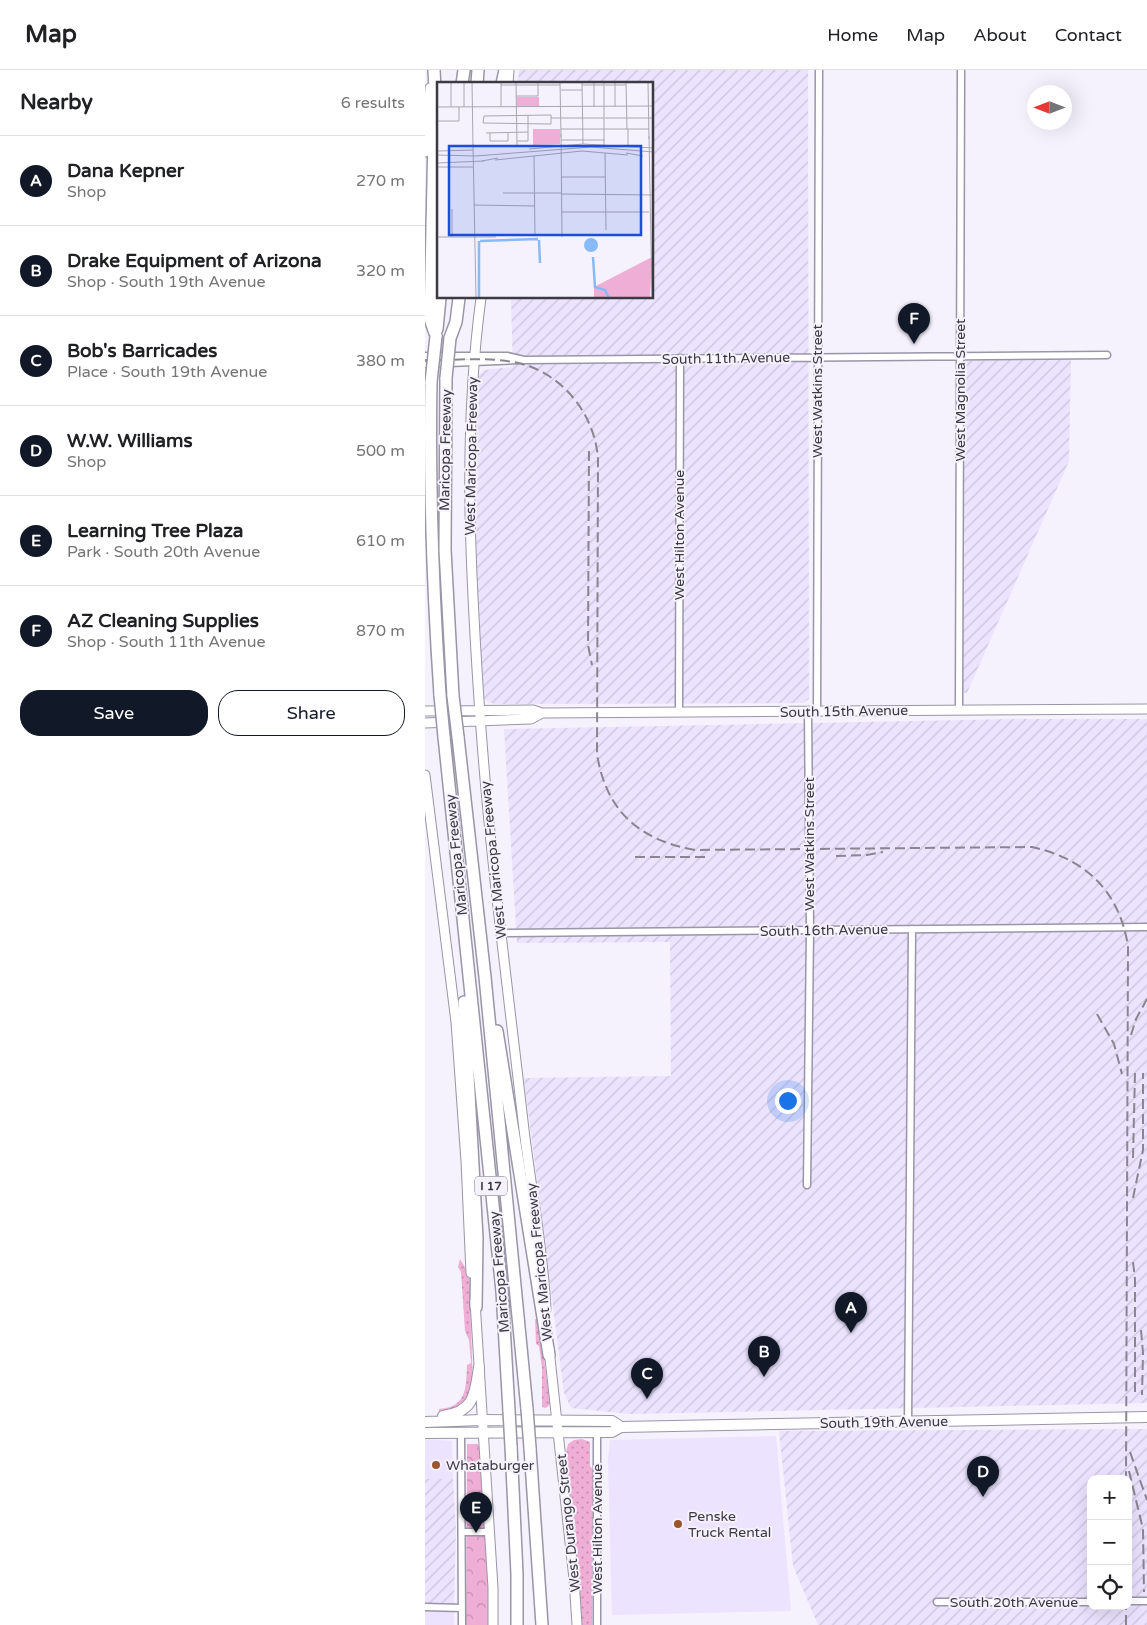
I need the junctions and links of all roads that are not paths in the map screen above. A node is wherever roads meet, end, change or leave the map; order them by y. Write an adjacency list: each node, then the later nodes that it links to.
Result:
1 (433, 70): 4 (main road); 9 (highway)
2 (819, 70): 14 (street, West Watkins Street)
3 (961, 70): 13 (street, West Magnolia Street)
4 (425, 152)
5 (439, 299): 9 (highway, Maricopa Freeway / I 17)
6 (454, 299): 10 (highway, Maricopa Freeway / I 17)
7 (459, 299): 10 (highway)
8 (481, 299): 16 (main road, West Maricopa Freeway)
9 (436, 336): 32 (highway, Maricopa Freeway / I 17, bridge)
10 (450, 338): 33 (highway, Maricopa Freeway / I 17, bridge)
11 (1107, 355): 13 (street, South 11th Avenue)
12 (425, 356): 16 (street, South 11th Avenue)
13 (960, 356): 14 (street, South 11th Avenue); 20 (street, West Magnolia Street)
14 (817, 357): 15 (street, South 11th Avenue); 23 (street, West Watkins Street)
15 (679, 358): 16 (street, South 11th Avenue); 22 (street, West Hilton Avenue)
16 (473, 360): 17 (street, South 11th Avenue); 19 (main road, West Maricopa Freeway)
17 (425, 364)
18 (1147, 709): 20 (main road, South 15th Avenue)
19 (479, 710): 21 (main road, South 15th Avenue); 24 (main road, South 15th Avenue); 25 (main road, West Maricopa Freeway)
20 (959, 710): 23 (main road, South 15th Avenue)
21 (425, 711)
22 (679, 712): 23 (main road, South 15th Avenue); 24 (main road, South 15th Avenue)
23 (812, 712): 30 (street, West Watkins Street)
24 (542, 713): 25 (main road, South 15th Avenue)
25 (479, 721): 26 (main road, South 15th Avenue); 31 (main road, West Maricopa Freeway)
26 (425, 722)
27 (425, 775): 35 (main road)
28 (1147, 926): 29 (street, South 16th Avenue)
29 (912, 929): 30 (street, South 16th Avenue); 43 (street)
30 (810, 930): 31 (street, South 16th Avenue); 34 (street, West Watkins Street)
31 (501, 932): 36 (main road, West Maricopa Freeway)
32 (467, 961): 35 (highway); 60 (highway, Maricopa Freeway / I 17, bridge)
33 (485, 977): 36 (highway); 61 (highway, Maricopa Freeway / I 17, bridge)
34 (807, 1185)
35 (476, 1306): 37 (main road)
36 (549, 1355): 41 (main road, West Maricopa Freeway)
37 (479, 1367): 38 (main road); 40 (main road)
38 (425, 1417)
39 (1147, 1417): 43 (main road, South 19th Avenue)
40 (482, 1420): 41 (main road, South 19th Avenue); 42 (main road, South 19th Avenue); 49 (main road)
41 (558, 1420): 44 (main road, South 19th Avenue); 47 (main road, West Durango Street)
42 (425, 1422)
43 (908, 1422): 44 (main road, South 19th Avenue)
44 (621, 1427): 45 (main road, South 19th Avenue)
45 (597, 1432): 47 (main road, South 19th Avenue); 63 (street, West Hilton Avenue)
46 (425, 1433): 48 (main road, South 19th Avenue)
47 (559, 1433): 49 (main road, South 19th Avenue); 62 (main road, West Durango Street)
48 (461, 1434): 49 (main road, South 19th Avenue); 50 (street)
49 (483, 1434): 51 (main road)
50 (462, 1532): 51 (street); 57 (street)
51 (489, 1532): 59 (main road)
52 (1147, 1601): 55 (street)
53 (937, 1602): 54 (street, South 20th Avenue)
54 (1087, 1602)
55 (1132, 1602)
56 (425, 1608): 57 (street)
57 (461, 1608): 58 (street)
58 (462, 1625)
59 (493, 1625)
60 (517, 1625)
61 (542, 1625)
62 (577, 1625)
63 (597, 1625)

